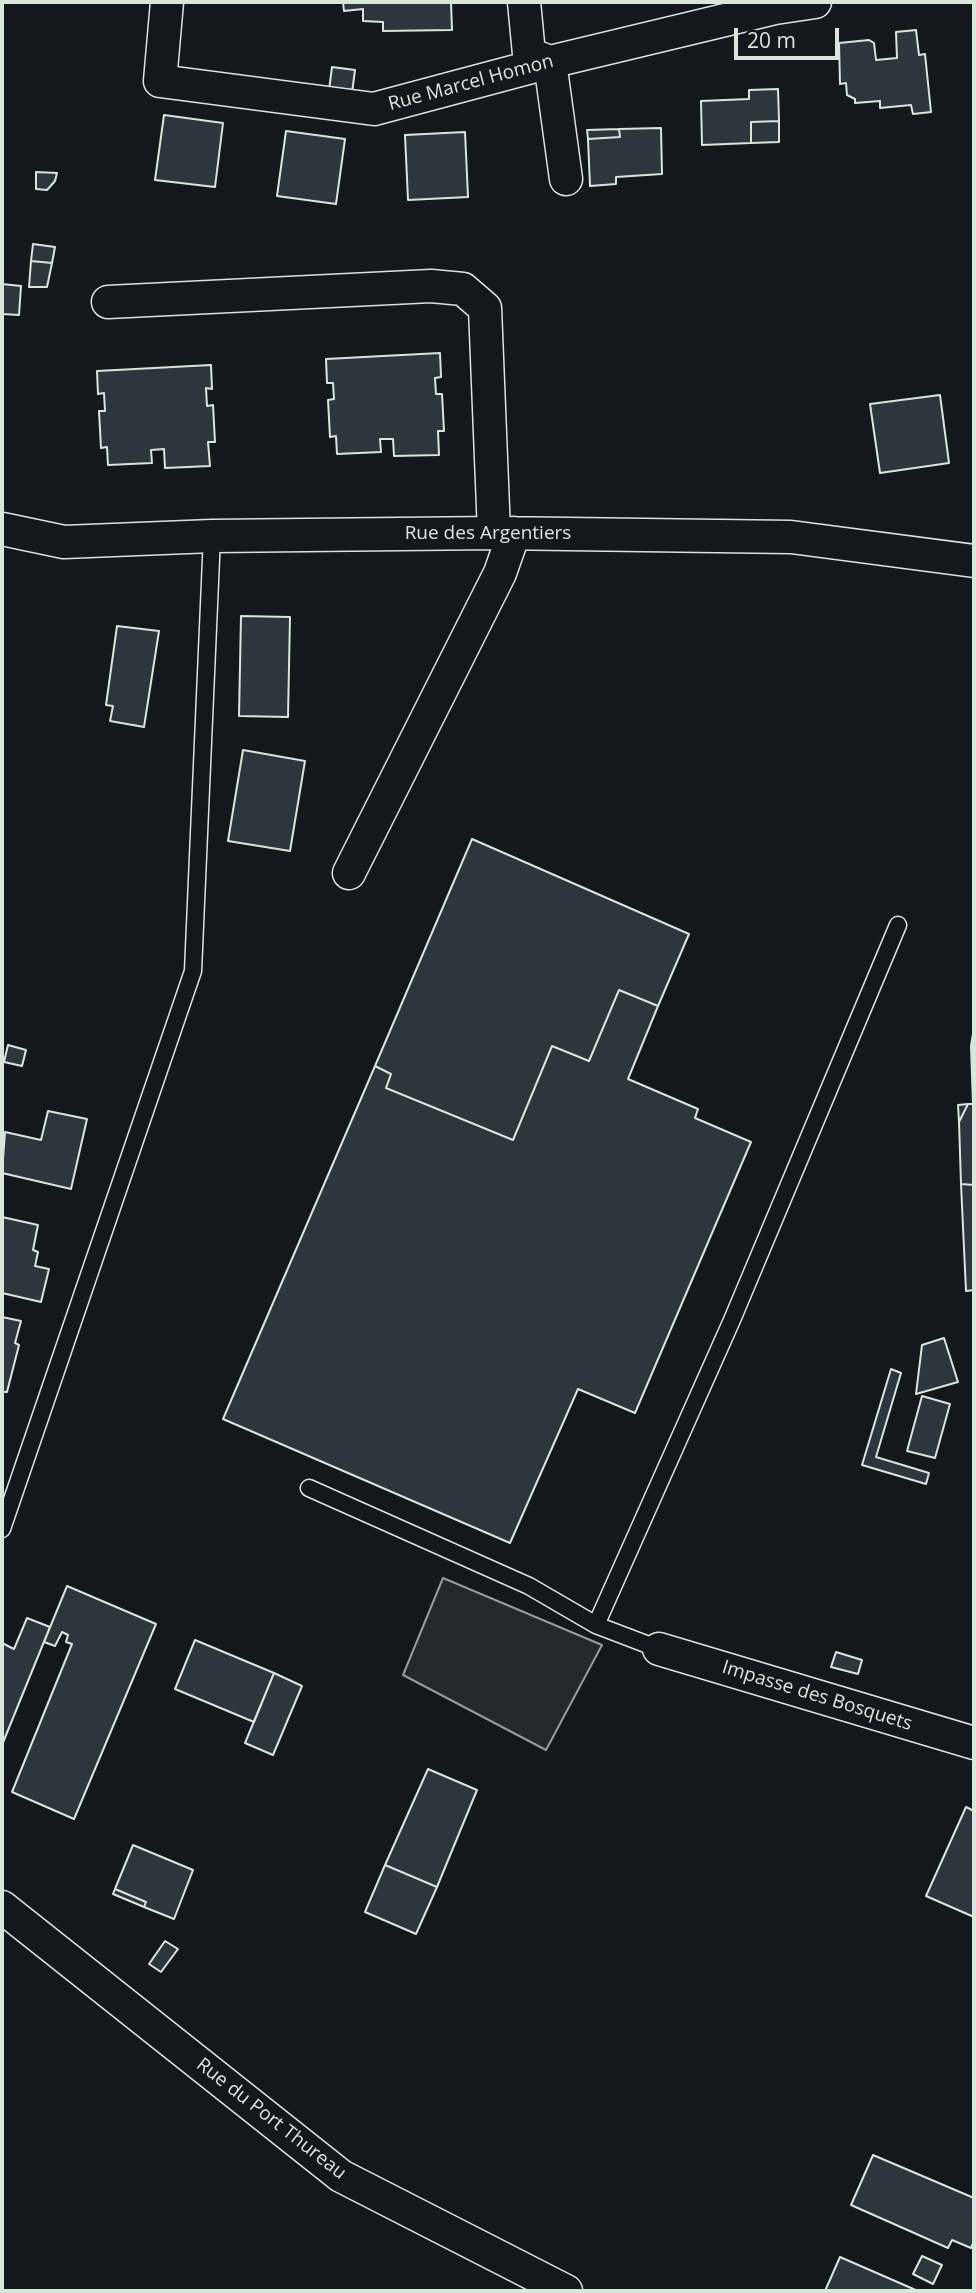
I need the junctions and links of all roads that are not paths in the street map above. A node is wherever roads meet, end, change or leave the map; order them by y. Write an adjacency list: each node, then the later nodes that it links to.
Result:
1 (167, 2): 4 (street, Rue Marcel Homon)
2 (524, 2): 4 (street)
3 (815, 2): 4 (street, Rue Marcel Homon)
4 (550, 62): 5 (street)
5 (565, 179)
6 (108, 302): 8 (street)
7 (2, 529): 9 (street, Rue des Argentiers)
8 (504, 533): 9 (street, Rue des Argentiers); 10 (street, Rue des Argentiers); 11 (street)
9 (212, 537): 14 (lane)
10 (974, 561)
11 (349, 873)
12 (898, 925): 15 (lane)
13 (309, 1488): 15 (lane)
14 (2, 1529)
15 (596, 1625): 16 (lane)
16 (659, 1650): 17 (street, Impasse des Bosquets)
17 (974, 1743)
18 (2, 1907): 19 (street, Rue du Port Thureau)
19 (566, 2291)

